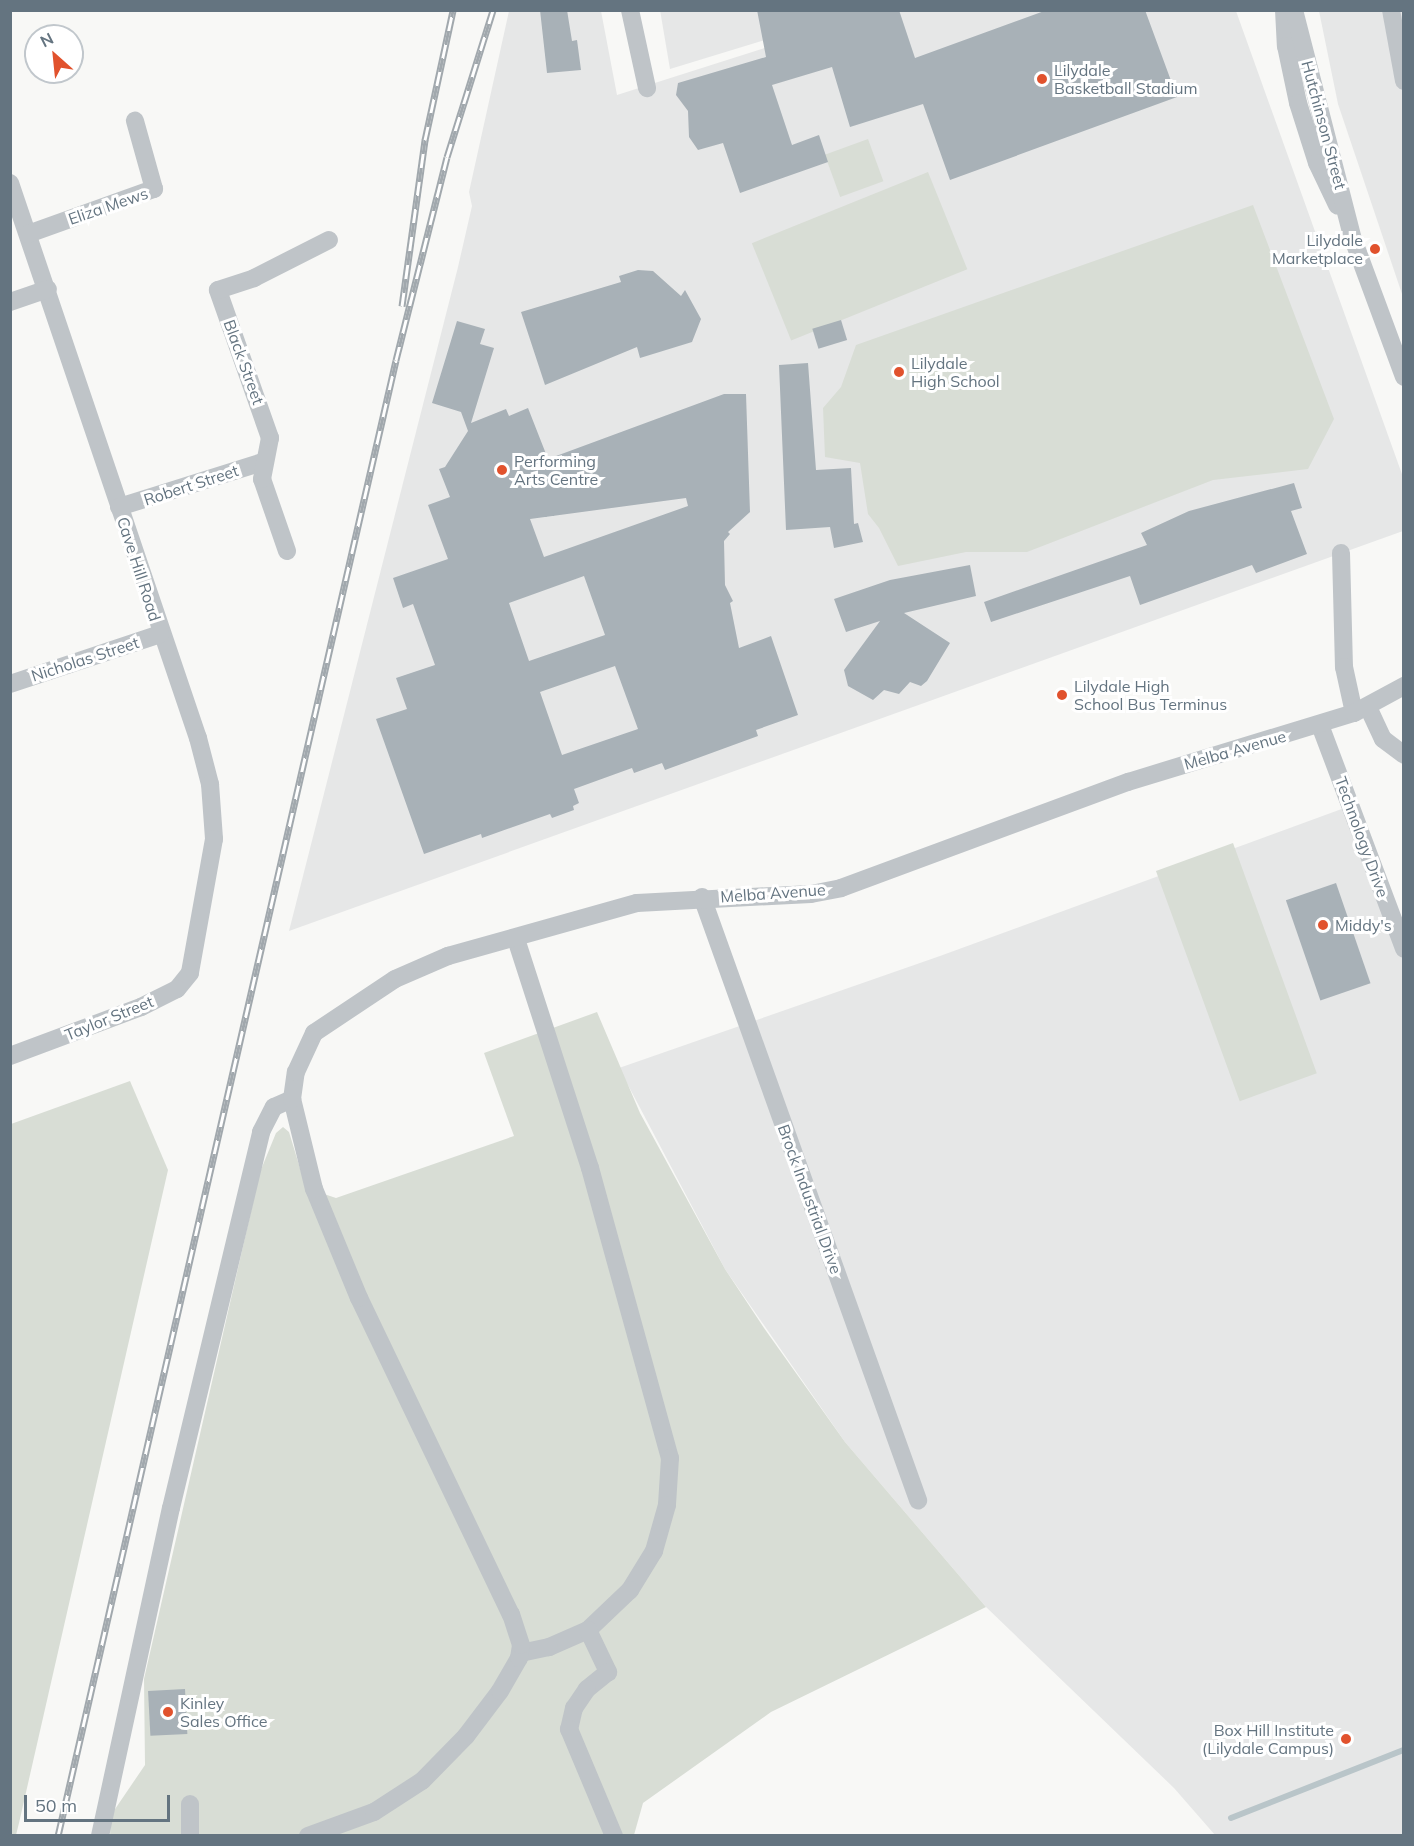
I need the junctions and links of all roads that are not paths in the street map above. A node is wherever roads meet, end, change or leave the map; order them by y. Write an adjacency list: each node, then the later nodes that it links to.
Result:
1 (630, 10): 6 (street)
2 (1284, 10): 8 (street, Hutchinson Street)
3 (1294, 10): 7 (street, Hutchinson Street)
4 (1391, 10): 5 (street)
5 (1404, 81)
6 (647, 88)
7 (1316, 97): 8 (street); 12 (street, Hutchinson Street)
8 (1298, 103): 12 (street, Hutchinson Street)
9 (135, 121): 11 (street, Eliza Mews)
10 (10, 183): 11 (street, Cave Hill Road)
11 (28, 234): 14 (street, Cave Hill Road)
12 (1353, 239): 16 (street, Hutchinson Street)
13 (329, 240): 17 (street, Black Street)
14 (48, 289): 15 (street); 18 (street, Cave Hill Road)
15 (10, 302)
16 (1404, 377)
17 (263, 462): 18 (street, Robert Street); 19 (street, Black Street)
18 (119, 507): 21 (street, Cave Hill Road)
19 (287, 551)
20 (1341, 553): 24 (street)
21 (160, 634): 22 (street, Nicholas Street); 30 (street, Cave Hill Road)
22 (10, 684)
23 (1404, 686): 24 (street, Melba Avenue)
24 (1361, 710): 25 (street, Melba Avenue); 26 (street)
25 (1320, 725): 27 (street, Melba Avenue); 29 (street, Technology Drive)
26 (1404, 755)
27 (702, 897): 28 (street, Melba Avenue); 33 (street, Brock Industrial Drive)
28 (516, 939): 32 (street, Melba Avenue); 34 (street)
29 (1404, 949)
30 (192, 961): 31 (street, Taylor Street)
31 (10, 1056)
32 (292, 1099): 35 (street); 37 (street)
33 (918, 1500)
34 (588, 1630): 35 (street); 40 (street)
35 (521, 1653): 39 (street)
36 (190, 1804): 38 (street)
37 (100, 1836)
38 (190, 1836)
39 (308, 1836)
40 (614, 1836)

